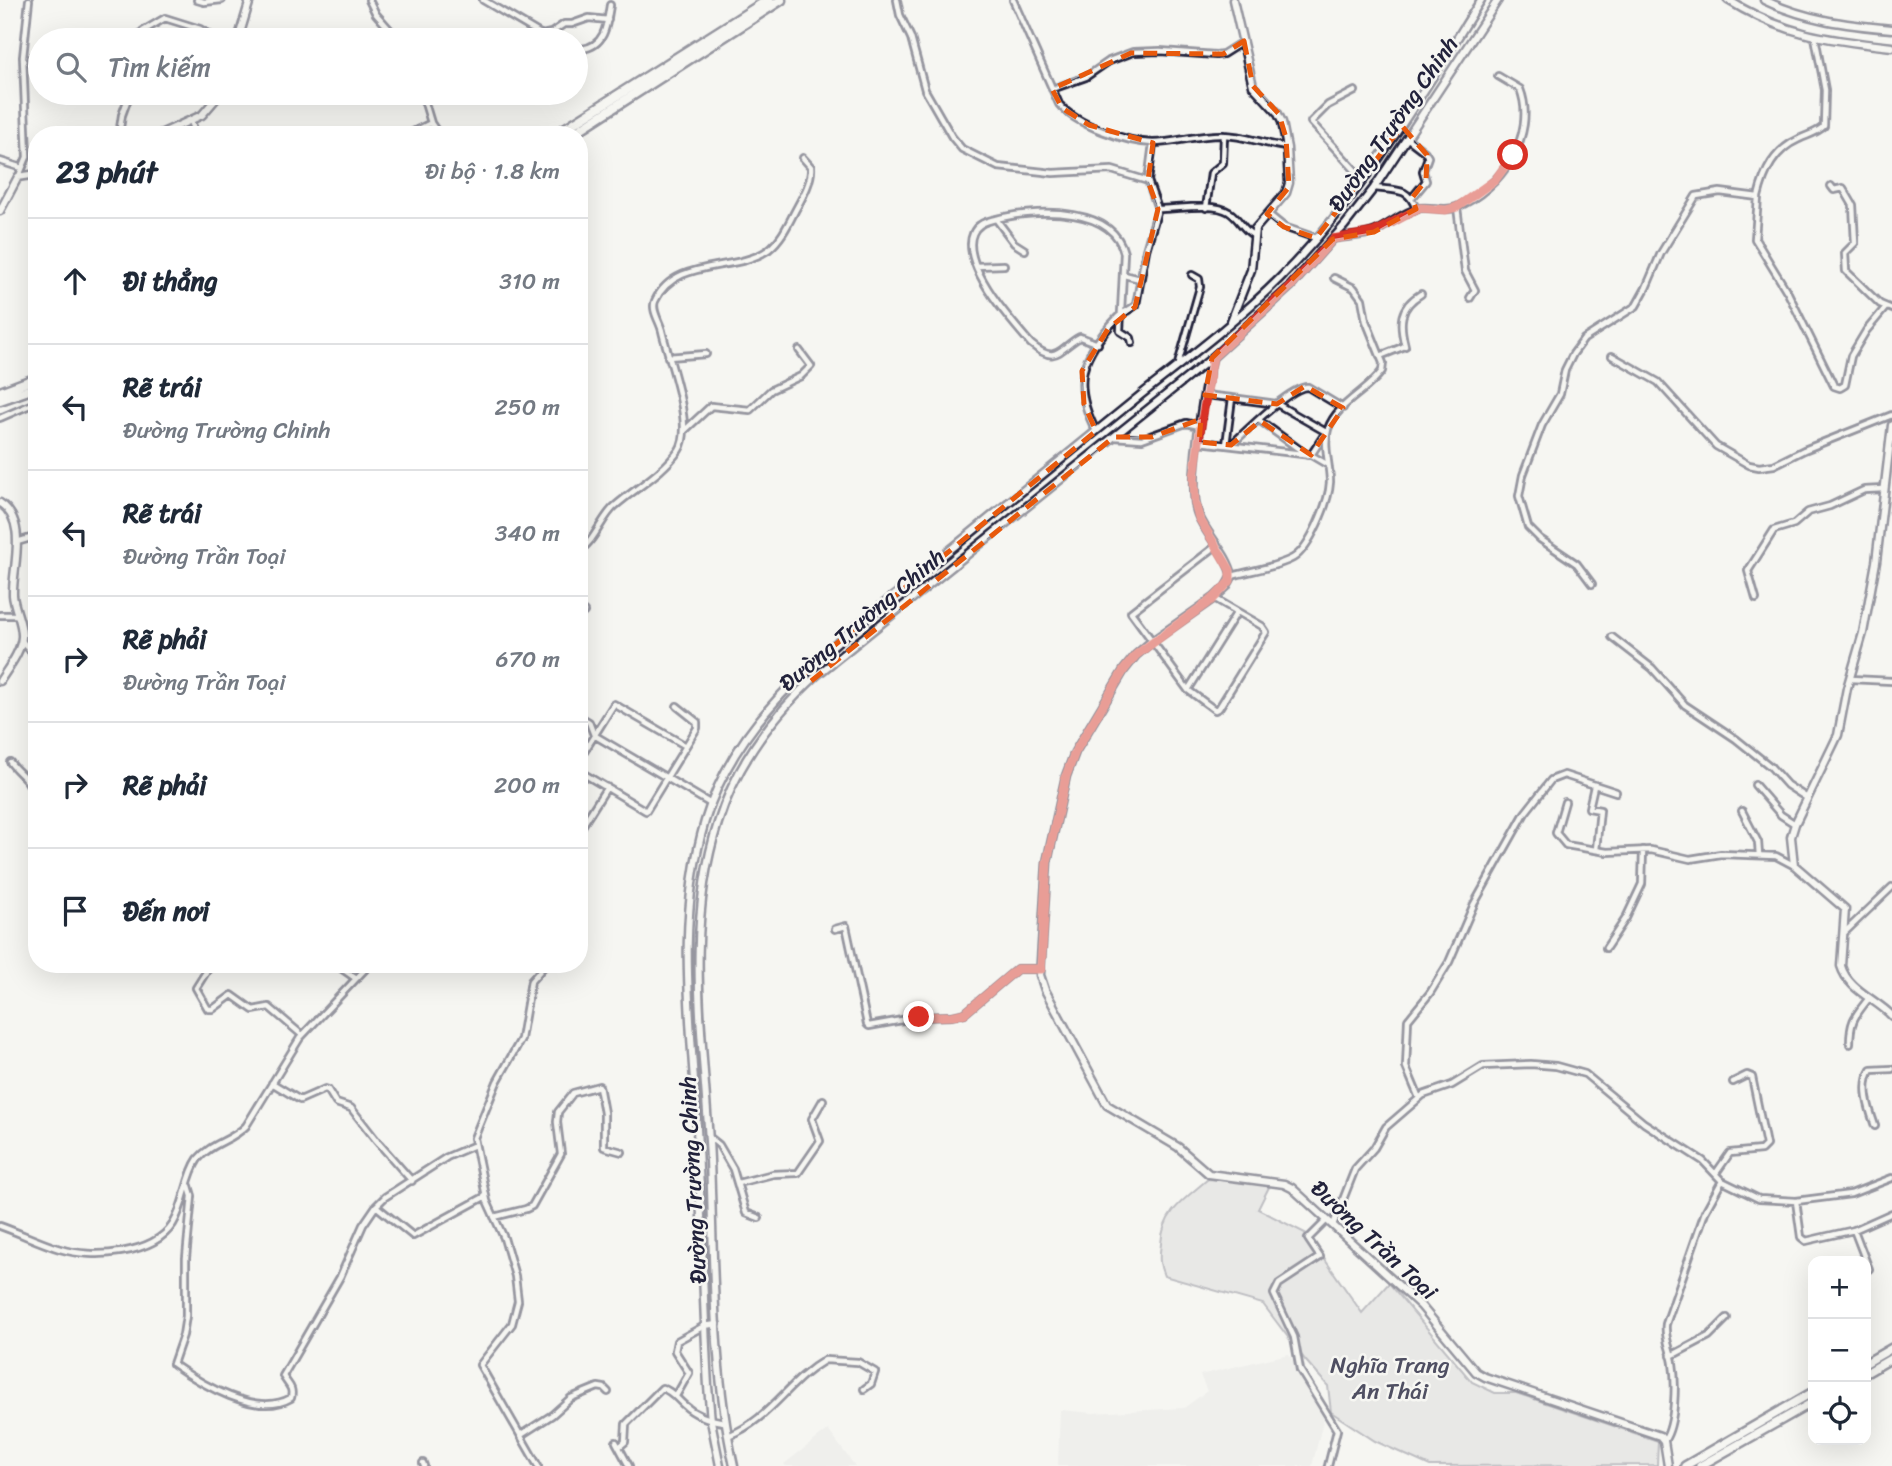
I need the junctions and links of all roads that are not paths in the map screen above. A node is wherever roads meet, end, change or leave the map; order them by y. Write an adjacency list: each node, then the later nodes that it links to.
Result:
1 (29, 0): 51 (street)
2 (197, 0): 3 (street)
3 (222, 0)
4 (369, 0): 21 (street)
5 (483, 0): 22 (street)
6 (768, 0): 43 (highway)
7 (781, 0): 44 (highway)
8 (897, 0): 55 (street)
9 (1013, 0): 30 (street)
10 (1233, 0): 26 (main road)
11 (1481, 0): 37 (main road, Đường Trường Chinh)
12 (1498, 0): 46 (main road, Đường Trường Chinh)
13 (1728, 0): 25 (main road)
14 (1764, 0): 24 (main road)
15 (248, 1): 20 (main road)
16 (610, 5): 17 (street)
17 (608, 20): 23 (street); 28 (street)
18 (147, 28): 19 (street)
19 (197, 28)
20 (241, 28)
21 (388, 28)
22 (529, 28)
23 (558, 28)
24 (1892, 29)
25 (1815, 37): 27 (main road); 58 (street)
26 (1244, 41): 30 (street); 48 (main road)
27 (1892, 47)
28 (588, 48)
29 (1498, 76): 60 (street)
30 (1052, 89): 47 (street)
31 (1355, 91): 54 (street)
32 (125, 105): 38 (street)
33 (211, 105): 35 (main road)
34 (426, 105): 36 (street)
35 (191, 121): 39 (main road); 40 (street)
36 (431, 123): 41 (street); 42 (street)
37 (1402, 125): 46 (main road); 54 (main road, Đường Trường Chinh)
38 (120, 126)
39 (179, 126)
40 (193, 126)
41 (425, 126)
42 (433, 126)
43 (569, 126)
44 (585, 126)
45 (1224, 135): 47 (street); 48 (street); 61 (street)
46 (1410, 136): 57 (main road, Đường Trường Chinh); 59 (street)
47 (1153, 143): 55 (street)
48 (1287, 148): 65 (main road)
49 (803, 158): 89 (street)
50 (0, 161): 51 (street)
51 (22, 168): 53 (street)
52 (28, 175): 53 (main road)
53 (18, 177): 64 (main road)
54 (1364, 180): 68 (main road, Đường Trường Chinh)
55 (1148, 181): 62 (street)
56 (1831, 186): 79 (street)
57 (1374, 188): 59 (street); 69 (main road, Đường Trường Chinh)
58 (1758, 197): 79 (street); 125 (street)
59 (1412, 198): 63 (street)
60 (1457, 207): 63 (street); 78 (street)
61 (1206, 208): 62 (street); 67 (street)
62 (1158, 209): 76 (street)
63 (1416, 209): 69 (street)
64 (0, 211)
65 (1268, 214): 67 (main road); 68 (street)
66 (996, 219): 70 (street); 72 (street); 73 (street)
67 (1253, 235): 82 (main road)
68 (1316, 238): 82 (main road, Đường Trường Chinh)
69 (1333, 239): 90 (main road, Đường Trường Chinh)
70 (1025, 250)
71 (1004, 265): 72 (street)
72 (976, 267): 84 (street)
73 (1124, 275): 76 (street); 81 (street)
74 (1192, 275): 91 (street)
75 (1335, 278): 87 (street)
76 (1140, 279): 81 (street)
77 (1421, 294): 87 (street)
78 (1470, 298)
79 (1885, 307): 80 (street)
80 (1892, 309)
81 (1120, 314): 83 (street); 84 (street)
82 (1230, 324): 91 (main road, Đường Trường Chinh)
83 (1132, 343)
84 (1098, 344): 110 (street)
85 (799, 350): 109 (street)
86 (706, 354): 89 (street)
87 (1380, 356): 102 (street)
88 (1612, 356): 103 (street)
89 (668, 357): 109 (street)
90 (1213, 357): 96 (main road); 100 (main road, Đường Trường Chinh)
91 (1177, 367): 95 (main road, Đường Trường Chinh)
92 (28, 382): 94 (highway)
93 (28, 390): 98 (highway)
94 (0, 392)
95 (1144, 393): 100 (main road); 110 (main road, Đường Trường Chinh)
96 (1205, 395): 97 (street); 107 (main road)
97 (1232, 398): 99 (street); 114 (street)
98 (0, 400)
99 (1278, 404): 102 (street); 105 (street); 108 (street)
100 (1153, 405): 112 (main road, Đường Trường Chinh)
101 (28, 406): 104 (street)
102 (1343, 408): 108 (street)
103 (1892, 415)
104 (0, 418)
105 (1259, 421): 111 (street); 116 (street)
106 (1892, 425): 118 (main road)
107 (1201, 426): 112 (street); 113 (main road)
108 (1327, 429): 116 (street); 117 (street)
109 (684, 431): 122 (street)
110 (1096, 431): 136 (main road, Đường Trường Chinh)
111 (1243, 434): 114 (street); 115 (street)
112 (1114, 437): 140 (main road, Đường Trường Chinh)
113 (1199, 442): 114 (street); 123 (main road)
114 (1228, 445): 115 (street)
115 (1247, 447): 116 (street)
116 (1309, 455): 117 (street)
117 (1328, 465): 124 (street)
118 (1884, 489): 127 (street); 137 (main road)
119 (0, 503): 121 (main road)
120 (28, 539): 121 (street)
121 (17, 542): 130 (main road)
122 (588, 542)
123 (1216, 546): 124 (main road); 133 (street)
124 (1232, 576): 126 (main road, Đường Trần Toại)
125 (1592, 584)
126 (1214, 598): 128 (street); 133 (main road, Đường Trần Toại)
127 (1756, 599)
128 (1237, 612): 141 (street); 141 (street)
129 (0, 615): 130 (street)
130 (18, 615): 132 (main road)
131 (1612, 637): 155 (street)
132 (22, 640): 134 (street); 135 (main road)
133 (1151, 642): 141 (street); 171 (main road, Đường Trần Toại)
134 (28, 647)
135 (3, 670): 138 (main road)
136 (801, 673): 140 (main road); 157 (main road, Đường Trường Chinh)
137 (1850, 679): 139 (street); 155 (main road)
138 (0, 681)
139 (1892, 681)
140 (810, 682): 164 (main road, Đường Trường Chinh)
141 (1188, 690)
142 (677, 706): 146 (street)
143 (588, 721): 144 (street)
144 (594, 734): 145 (street); 146 (street); 149 (street)
145 (588, 744)
146 (685, 746): 149 (street)
147 (10, 762): 150 (street)
148 (588, 776): 153 (street)
149 (666, 778): 153 (street); 157 (street)
150 (28, 782)
151 (1755, 785): 160 (street)
152 (1594, 786): 154 (street); 161 (street); 184 (street)
153 (607, 787): 159 (street)
154 (1616, 792)
155 (1807, 798): 160 (main road)
156 (1565, 802): 161 (street)
157 (711, 804): 163 (main road, Đường Trường Chinh)
158 (1742, 811): 165 (street)
159 (588, 817)
160 (1795, 824): 166 (main road)
161 (1596, 850): 162 (street)
162 (1643, 850): 165 (street); 170 (street)
163 (697, 852): 164 (main road); 208 (main road, Đường Trường Chinh)
164 (710, 855): 187 (main road, Đường Trường Chinh)
165 (1759, 855): 166 (street)
166 (1794, 865): 169 (main road)
167 (1892, 887): 169 (street)
168 (835, 929): 171 (street)
169 (1843, 934): 177 (main road)
170 (1606, 948)
171 (1041, 969): 202 (main road, Đường Trần Toại)
172 (206, 973): 179 (street)
173 (348, 973): 176 (street)
174 (360, 973): 176 (street)
175 (538, 973): 188 (street)
176 (355, 978): 179 (street)
177 (1869, 998): 178 (main road); 180 (street)
178 (1892, 1016)
179 (302, 1035): 183 (street)
180 (1850, 1044)
181 (1892, 1069): 186 (street)
182 (1733, 1082): 190 (street)
183 (272, 1083): 192 (street); 195 (street)
184 (1419, 1098): 190 (street); 202 (street)
185 (823, 1100): 194 (street)
186 (1875, 1126)
187 (709, 1136): 194 (street); 207 (main road, Đường Trường Chinh)
188 (475, 1145): 192 (street); 196 (street)
189 (622, 1152): 200 (street)
190 (1716, 1173): 193 (street)
191 (1892, 1178): 197 (street)
192 (412, 1181): 198 (street)
193 (1722, 1181): 197 (street); 210 (street)
194 (738, 1183): 201 (street)
195 (188, 1186): 198 (street); 203 (street)
196 (486, 1196): 198 (street); 200 (street)
197 (1796, 1201): 204 (street)
198 (376, 1206)
199 (1892, 1213): 204 (street)
200 (494, 1217): 221 (street)
201 (759, 1218)
202 (1330, 1222): 223 (main road, Đường Trần Toại); 228 (street)
203 (0, 1226)
204 (1854, 1230): 205 (street)
205 (1863, 1256)
206 (1727, 1318): 210 (street)
207 (717, 1324): 208 (street); 220 (main road, Đường Trường Chinh)
208 (704, 1326): 217 (street); 219 (main road, Đường Trường Chinh)
209 (1892, 1348): 212 (main road)
210 (1671, 1356): 223 (street)
211 (1892, 1358): 213 (main road)
212 (1871, 1360)
213 (1871, 1370)
214 (864, 1389): 222 (street)
215 (608, 1392): 221 (street)
216 (1808, 1395): 230 (main road)
217 (677, 1396): 219 (street); 225 (street)
218 (1808, 1405): 231 (main road)
219 (711, 1420): 220 (street); 226 (main road, Đường Trường Chinh)
220 (724, 1422): 222 (main road, Đường Trường Chinh)
221 (521, 1435): 224 (street)
222 (727, 1437): 227 (main road, Đường Trường Chinh)
223 (1664, 1441): 229 (main road)
224 (538, 1466)
225 (629, 1466)
226 (720, 1466)
227 (734, 1466)
228 (1328, 1466)
229 (1668, 1466)
230 (1685, 1466)
231 (1700, 1466)

